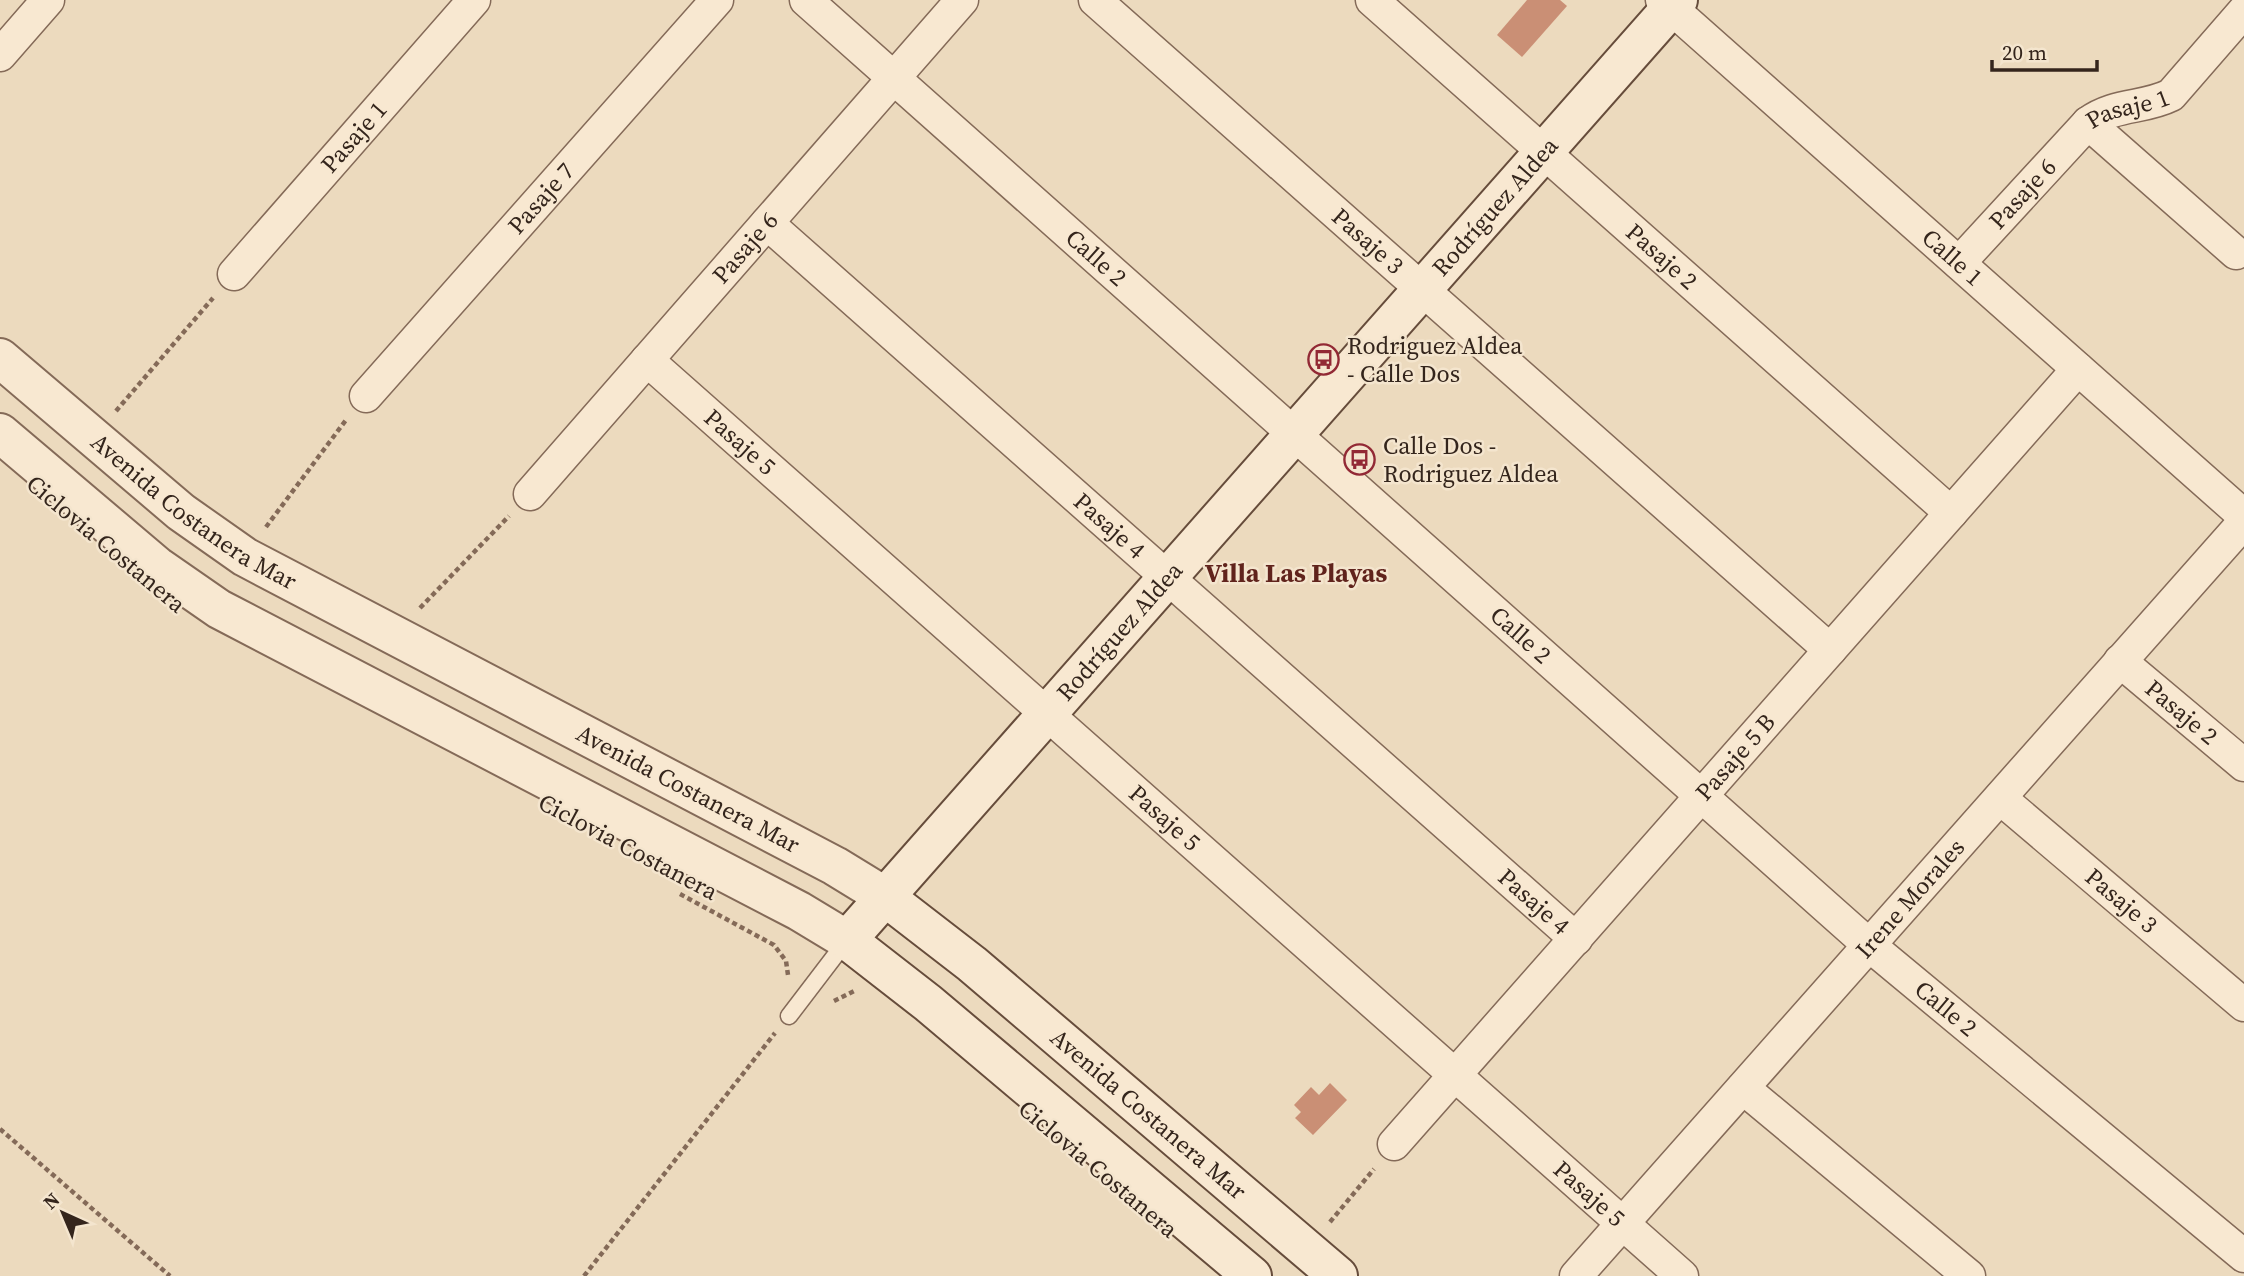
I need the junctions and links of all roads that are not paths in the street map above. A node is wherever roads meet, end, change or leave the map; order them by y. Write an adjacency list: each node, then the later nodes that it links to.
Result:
1 (48, 0): 10 (street)
2 (474, 0): 17 (street, Pasaje 1)
3 (718, 0): 22 (street, Pasaje 7)
4 (806, 0): 11 (street, Calle 2)
5 (962, 0): 11 (street, Pasaje 6)
6 (1095, 0): 18 (street, Pasaje 3)
7 (1372, 0): 13 (street, Pasaje 2)
8 (1670, 3): 13 (main road, Rodríguez Aldea); 16 (street, Calle 1)
9 (2244, 11): 12 (street, Pasaje 1)
10 (0, 55)
11 (893, 78): 14 (street, Pasaje 6); 24 (street, Calle 2)
12 (2088, 123): 15 (street, Pasaje 1); 16 (street, Pasaje 6)
13 (1543, 152): 18 (main road, Rodríguez Aldea); 26 (street, Pasaje 2)
14 (766, 223): 20 (street, Pasaje 6); 29 (street, Pasaje 4)
15 (2236, 253)
16 (1959, 263): 21 (street, Calle 1)
17 (234, 274)
18 (1422, 289): 24 (main road, Rodríguez Aldea); 30 (street, Pasaje 3)
19 (0, 358): 36 (main road, Avenida Costanera Mar)
20 (647, 360): 25 (street, Pasaje 6); 32 (street, Pasaje 5)
21 (2078, 369): 26 (street, Pasaje 5 B); 27 (street, Calle 1)
22 (366, 396)
23 (0, 433): 38 (main road)
24 (1293, 434): 29 (main road, Rodríguez Aldea); 34 (street, Calle 2)
25 (530, 494)
26 (1951, 513): 30 (street, Pasaje 5 B)
27 (2244, 516)
28 (2244, 522): 31 (street, Irene Morales)
29 (1167, 577): 32 (main road, Rodríguez Aldea); 37 (street, Pasaje 4)
30 (1830, 650): 34 (street, Pasaje 5 B)
31 (2120, 661): 33 (street, Pasaje 2); 35 (street, Irene Morales)
32 (1046, 714): 36 (main road, Rodríguez Aldea); 42 (street, Pasaje 5)
33 (2244, 765)
34 (1702, 796): 37 (street, Pasaje 5 B); 39 (street, Calle 2)
35 (2000, 798): 39 (street, Irene Morales); 40 (street, Pasaje 3)
36 (884, 896): 38 (main road, Rodríguez Aldea); 47 (main road, Avenida Costanera Mar)
37 (1576, 939): 42 (street, Pasaje 5 B)
38 (847, 940): 41 (lane, Rodríguez Aldea); 48 (main road)
39 (1869, 945): 43 (street, Irene Morales); 46 (street, Calle 2)
40 (2244, 1005)
41 (789, 1016)
42 (1454, 1077): 44 (street, Pasaje 5 B); 45 (street, Pasaje 5)
43 (1743, 1087): 45 (street, Irene Morales); 51 (street)
44 (1394, 1144)
45 (1621, 1225): 49 (street, Irene Morales); 50 (street, Pasaje 5)
46 (2244, 1256)
47 (1333, 1272)
48 (1252, 1276)
49 (1576, 1276)
50 (1682, 1276)
51 (1969, 1276)

